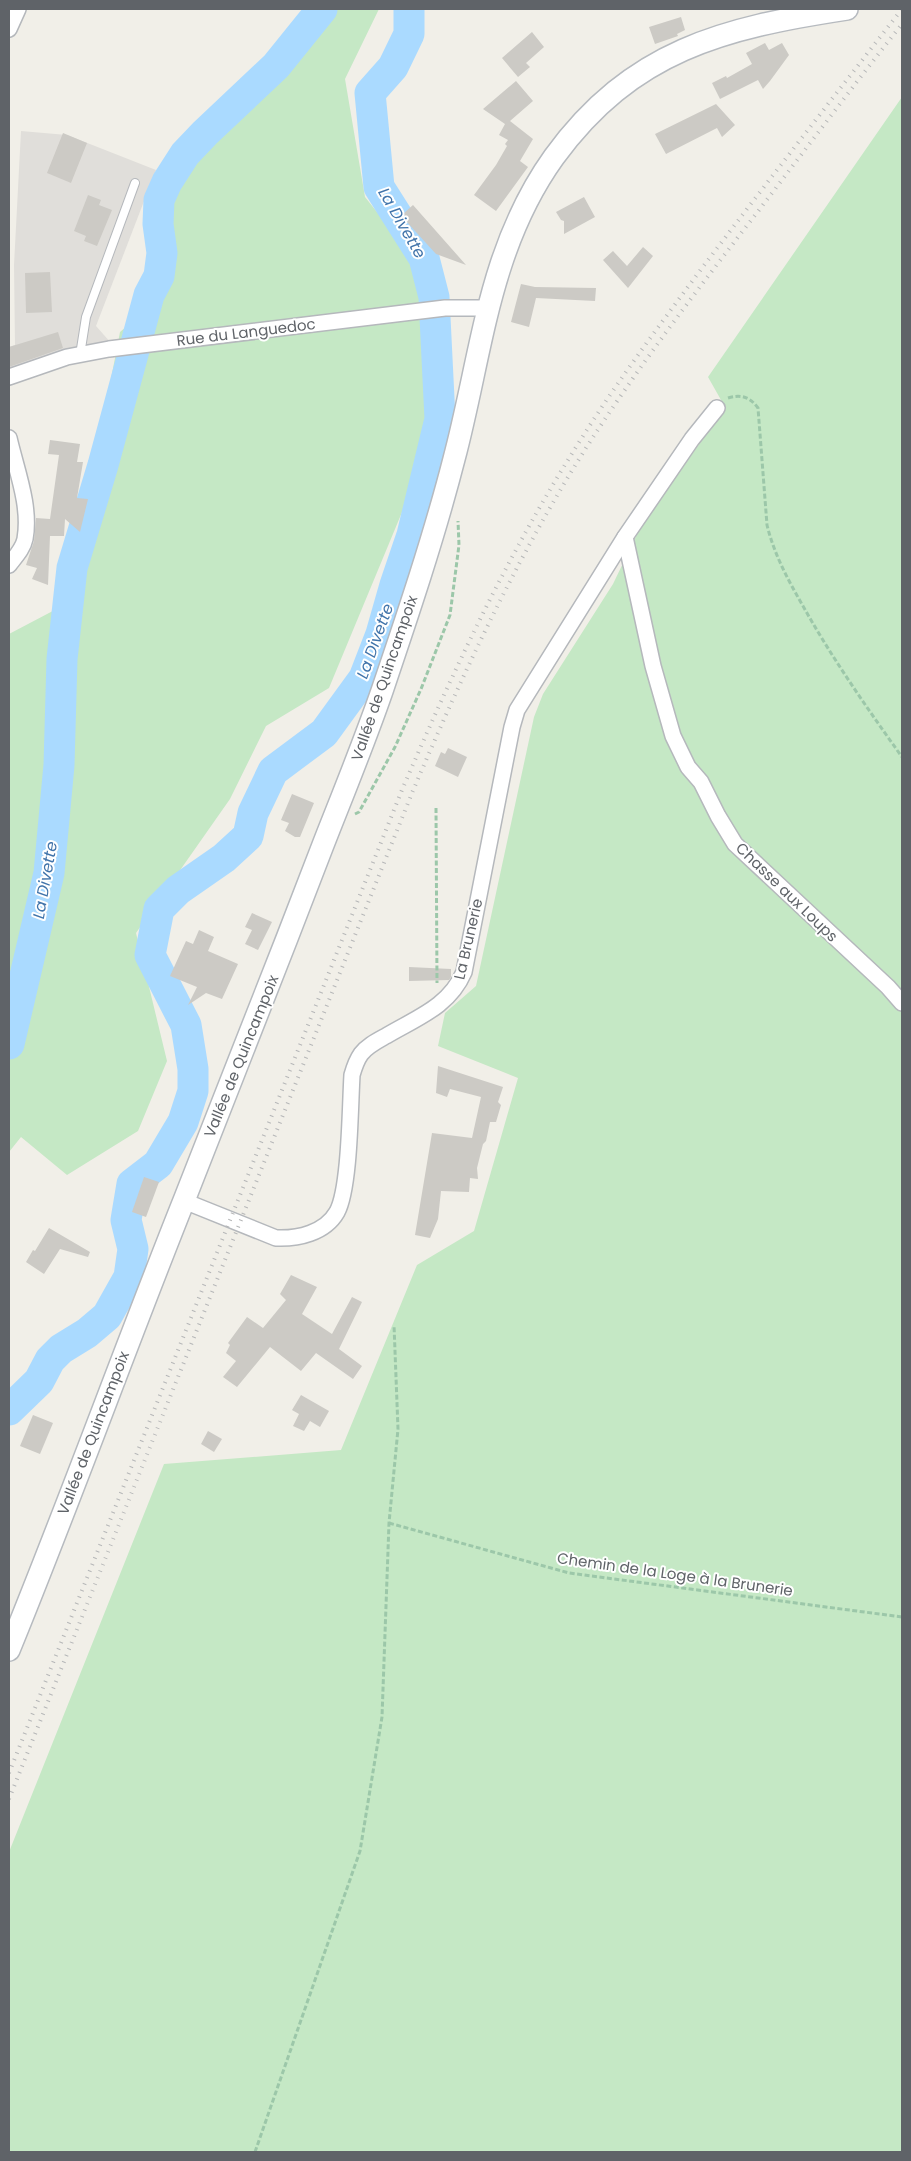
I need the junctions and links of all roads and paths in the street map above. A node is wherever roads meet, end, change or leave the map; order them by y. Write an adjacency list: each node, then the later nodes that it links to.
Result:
1 (18, 9): 3 (street)
2 (847, 9): 5 (main road, Vallée de Quincampoix)
3 (9, 30)
4 (135, 182): 6 (lane)
5 (488, 308): 6 (street, Rue du Languedoc); 15 (main road, Vallée de Quincampoix)
6 (80, 355): 7 (street, Rue du Languedoc)
7 (9, 377)
8 (717, 408): 11 (street, La Brunerie); 13 (path)
9 (9, 438): 12 (street)
10 (458, 516): 15 (path)
11 (625, 537): 16 (street, Chasse aux Loups); 17 (street, La Brunerie)
12 (9, 565)
13 (902, 757)
14 (436, 808): 17 (path)
15 (330, 826): 18 (main road, Vallée de Quincampoix)
16 (902, 1003)
17 (430, 1011): 18 (street, La Brunerie)
18 (184, 1201): 22 (main road, Vallée de Quincampoix)
19 (394, 1325): 20 (path)
20 (389, 1523): 21 (path, Chemin de la Loge à la Brunerie); 23 (path)
21 (902, 1617)
22 (9, 1650)
23 (255, 2152)

